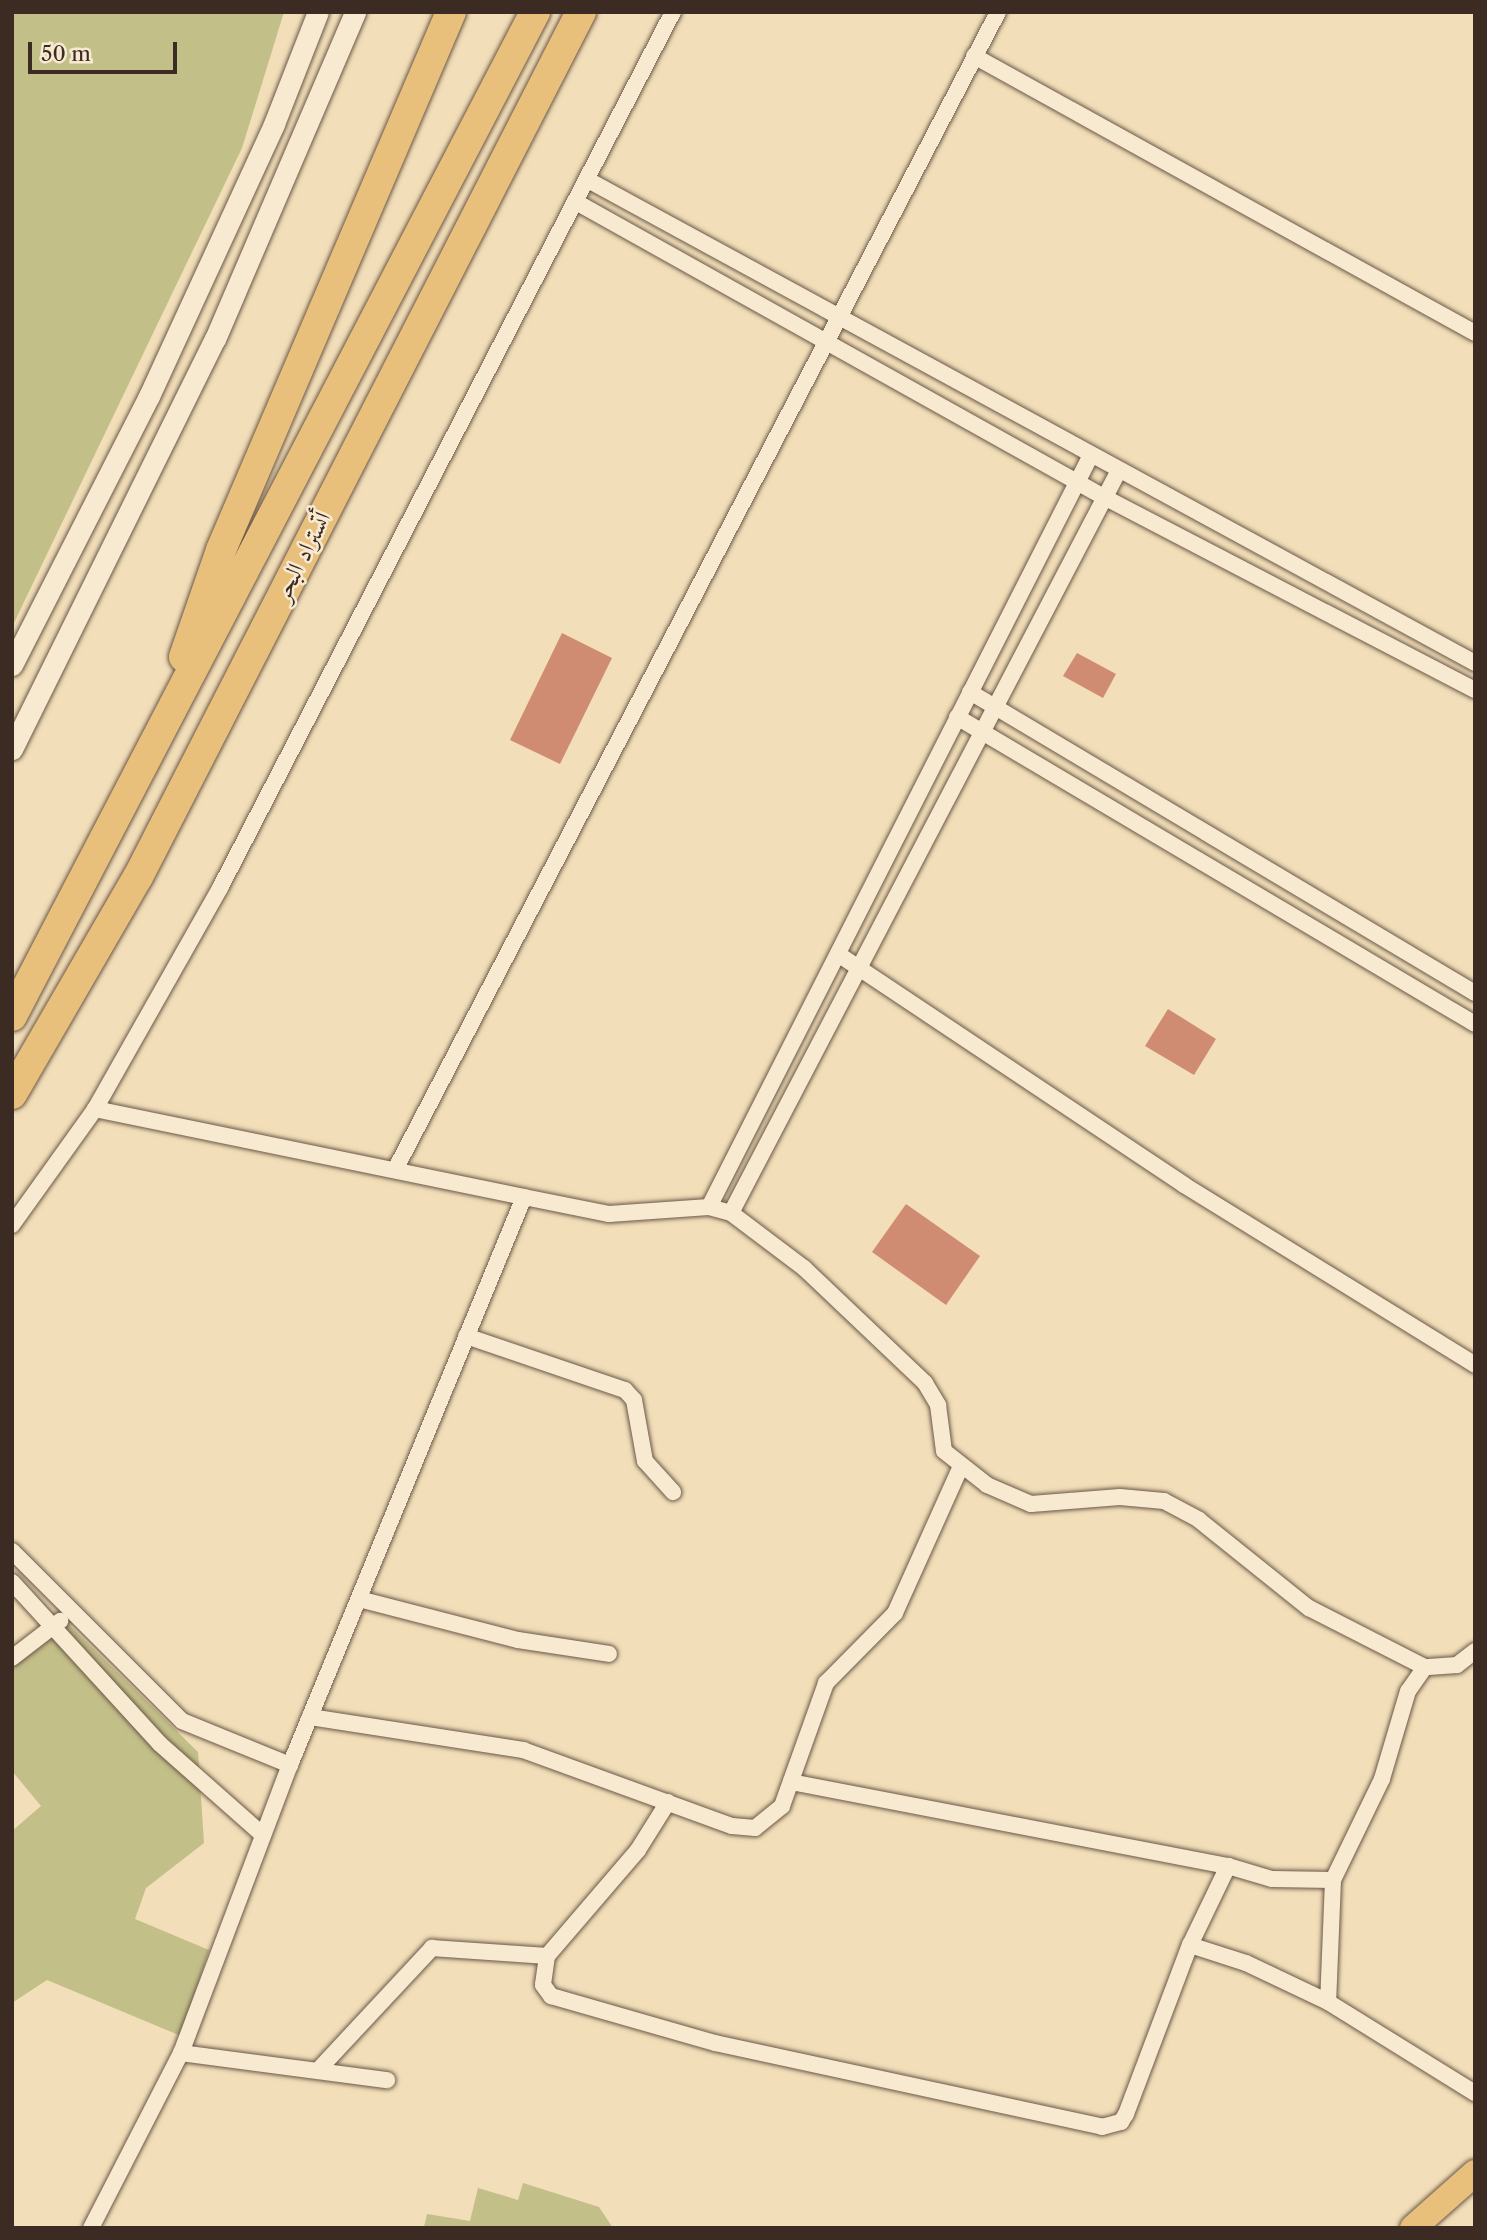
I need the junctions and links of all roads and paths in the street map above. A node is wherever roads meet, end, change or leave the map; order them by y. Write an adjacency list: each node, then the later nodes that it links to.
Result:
1 (318, 12): 19 (street)
2 (355, 12): 26 (street)
3 (451, 12): 23 (highway)
4 (535, 12): 23 (highway, أتستراد البحر)
5 (581, 12): 32 (highway, أتستراد البحر)
6 (673, 12): 9 (street)
7 (998, 12): 8 (street)
8 (974, 56): 11 (street); 12 (street)
9 (588, 180): 10 (street); 11 (street)
10 (576, 202): 13 (street); 33 (street)
11 (835, 317): 13 (street); 14 (street)
12 (1475, 332)
13 (824, 343): 16 (street); 34 (street)
14 (1090, 457): 15 (street); 16 (street)
15 (1118, 472): 17 (street); 18 (street)
16 (1077, 482): 17 (street); 21 (street)
17 (1102, 496): 20 (street); 22 (street)
18 (1475, 663)
19 (12, 665)
20 (1475, 690)
21 (970, 692): 22 (street); 24 (street)
22 (993, 705): 25 (street); 29 (street)
23 (168, 715): 30 (highway, أتستراد البحر)
24 (957, 718): 25 (street); 27 (street)
25 (980, 729): 28 (street); 31 (street)
26 (12, 749)
27 (838, 954): 28 (street); 36 (street)
28 (859, 968): 37 (street); 40 (street)
29 (1475, 993)
30 (12, 1016)
31 (1475, 1024)
32 (12, 1094)
33 (95, 1109): 34 (street); 38 (street)
34 (396, 1168): 35 (street)
35 (524, 1197): 36 (street); 39 (street)
36 (709, 1207): 37 (street)
37 (731, 1213): 41 (street)
38 (12, 1225)
39 (466, 1336): 42 (street); 45 (street)
40 (1475, 1365)
41 (961, 1466): 51 (street); 54 (street)
42 (673, 1492)
43 (12, 1551): 46 (street)
44 (12, 1582): 47 (street)
45 (359, 1599): 49 (street); 52 (street)
46 (70, 1612): 47 (street); 53 (street)
47 (53, 1627): 50 (street); 56 (street)
48 (1475, 1651): 51 (street)
49 (609, 1654)
50 (12, 1658)
51 (1425, 1667): 58 (street)
52 (310, 1717): 53 (street); 55 (street)
53 (290, 1765): 56 (street)
54 (791, 1782): 55 (street); 57 (street)
55 (668, 1802): 60 (street)
56 (263, 1835): 62 (street)
57 (1228, 1866): 58 (street); 59 (street)
58 (1333, 1880): 61 (street)
59 (1190, 1945): 60 (street); 61 (street)
60 (547, 1956): 63 (street)
61 (1328, 2002): 65 (street)
62 (181, 2053): 63 (street); 67 (street)
63 (321, 2067): 64 (street)
64 (387, 2080)
65 (1475, 2093)
66 (1475, 2173): 68 (highway)
67 (91, 2228)
68 (1413, 2228)

